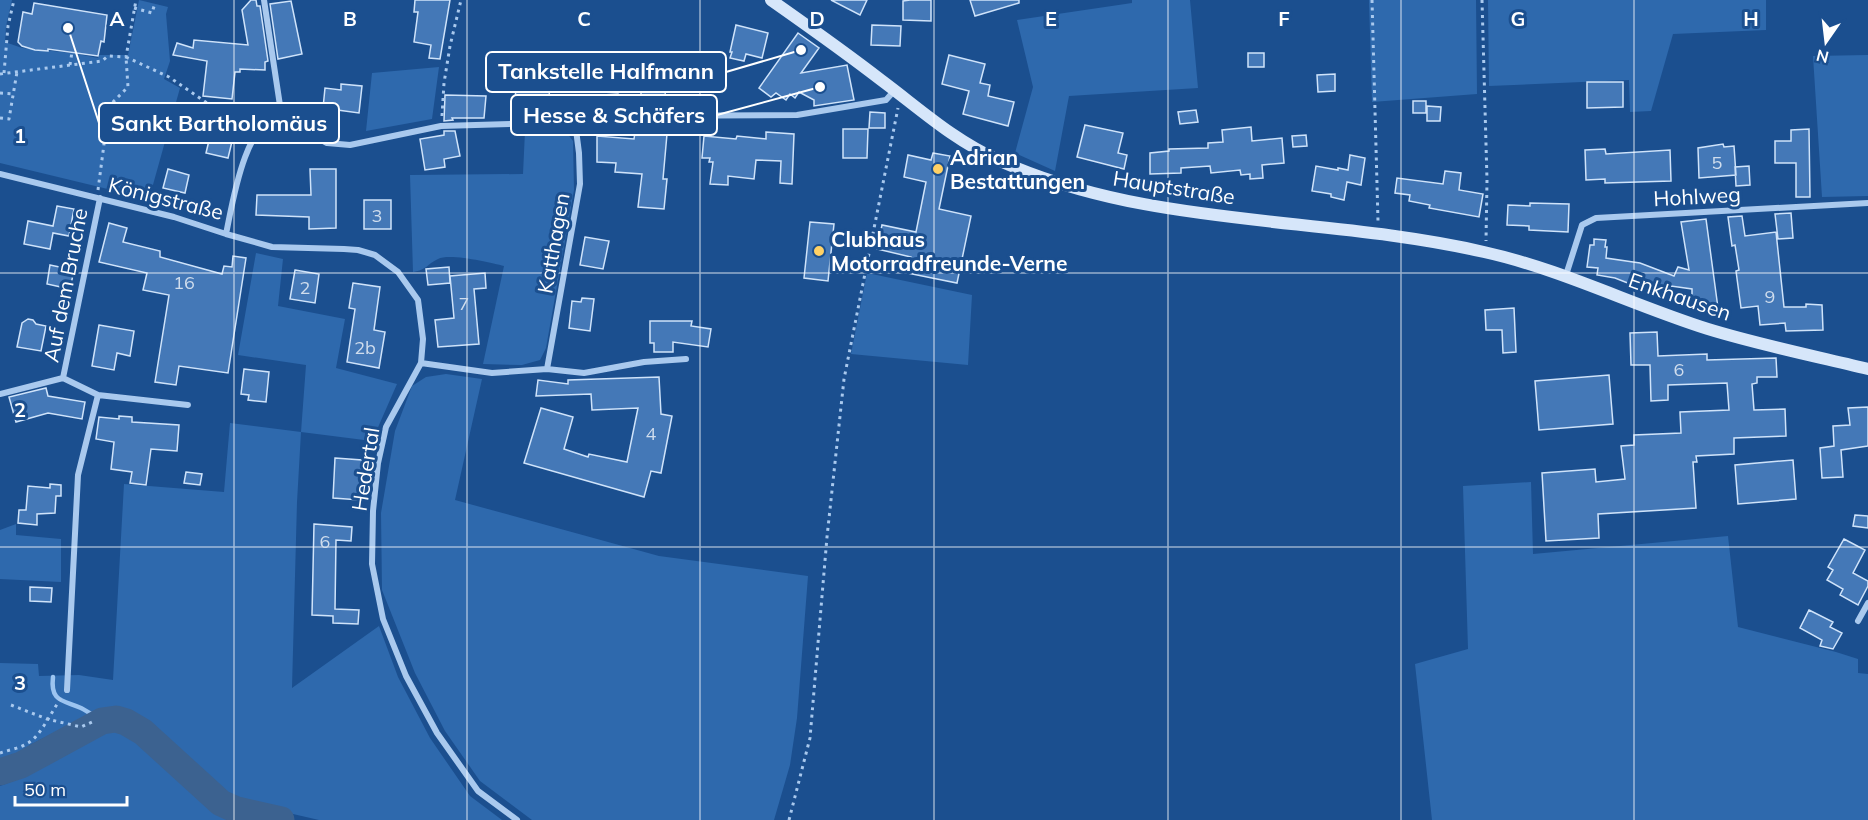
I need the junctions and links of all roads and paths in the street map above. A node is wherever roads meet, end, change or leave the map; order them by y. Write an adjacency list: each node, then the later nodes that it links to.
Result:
1 (14, 0): 14 (path)
2 (136, 0): 9 (path)
3 (264, 0): 18 (street)
4 (460, 0): 22 (path)
5 (771, 0): 17 (main road, Hauptstraße)
6 (1372, 0): 27 (path)
7 (1482, 0): 28 (path)
8 (155, 3): 9 (path)
9 (134, 8): 11 (path)
10 (72, 52): 12 (path)
11 (126, 57): 12 (path); 19 (path); 24 (path)
12 (70, 65): 13 (path)
13 (17, 72): 14 (path); 16 (path)
14 (2, 73)
15 (0, 93): 16 (path)
16 (14, 94): 20 (path)
17 (890, 95): 21 (street); 27 (main road, Hauptstraße); 47 (path)
18 (280, 112): 19 (street); 22 (street)
19 (273, 114): 26 (street, Königstraße)
20 (0, 118)
21 (575, 122): 22 (street); 32 (street, Katthagen)
22 (441, 126)
23 (0, 174): 24 (street, Königstraße)
24 (98, 197): 26 (street, Königstraße); 34 (street, Auf dem Bruche)
25 (1868, 203): 29 (street, Hohlweg)
26 (226, 234): 31 (street, Hedertal)
27 (1378, 235): 28 (main road, Hauptstraße)
28 (1484, 252): 29 (main road, Enkhausen)
29 (1566, 275): 33 (main road, Enkhausen)
30 (686, 359): 32 (street)
31 (421, 363): 32 (street); 46 (street, Hedertal)
32 (547, 369)
33 (1868, 369)
34 (63, 378): 35 (street, Auf dem Bruche); 36 (street, Auf dem Bruche)
35 (0, 394)
36 (98, 395): 37 (street, Auf dem Bruche); 40 (street)
37 (188, 405)
38 (1868, 603): 39 (street)
39 (1858, 621)
40 (66, 690)
41 (11, 705): 43 (path)
42 (55, 706): 43 (path)
43 (46, 719): 44 (path); 45 (path)
44 (92, 722)
45 (0, 753)
46 (517, 820)
47 (789, 820)

